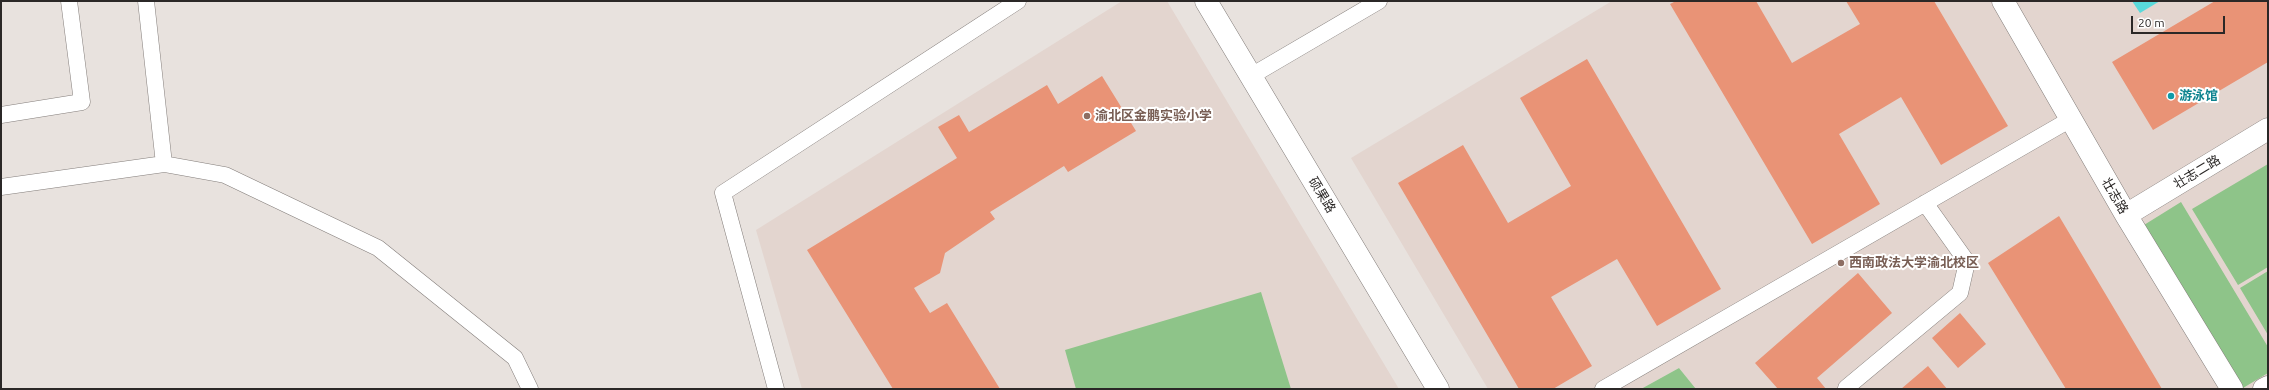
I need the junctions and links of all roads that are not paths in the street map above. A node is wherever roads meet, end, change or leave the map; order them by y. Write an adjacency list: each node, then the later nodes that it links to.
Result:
1 (69, 1): 8 (lane)
2 (146, 1): 11 (lane)
3 (1018, 1): 18 (lane)
4 (1206, 1): 7 (street, 硕果路)
5 (1379, 1): 7 (lane)
6 (2003, 1): 9 (street, 壮志路)
7 (1251, 76): 19 (street, 硕果路)
8 (1, 115)
9 (2071, 119): 13 (lane); 14 (street, 壮志路)
10 (2268, 129): 14 (street, 壮志二路)
11 (164, 164): 12 (lane); 17 (lane)
12 (1, 187)
13 (1925, 203): 16 (lane); 20 (lane)
14 (2126, 215): 21 (street, 壮志路)
15 (2268, 387): 22 (street)
16 (1846, 388)
17 (530, 389)
18 (776, 389)
19 (1438, 389)
20 (1603, 389)
21 (2232, 389)
22 (2264, 389)

